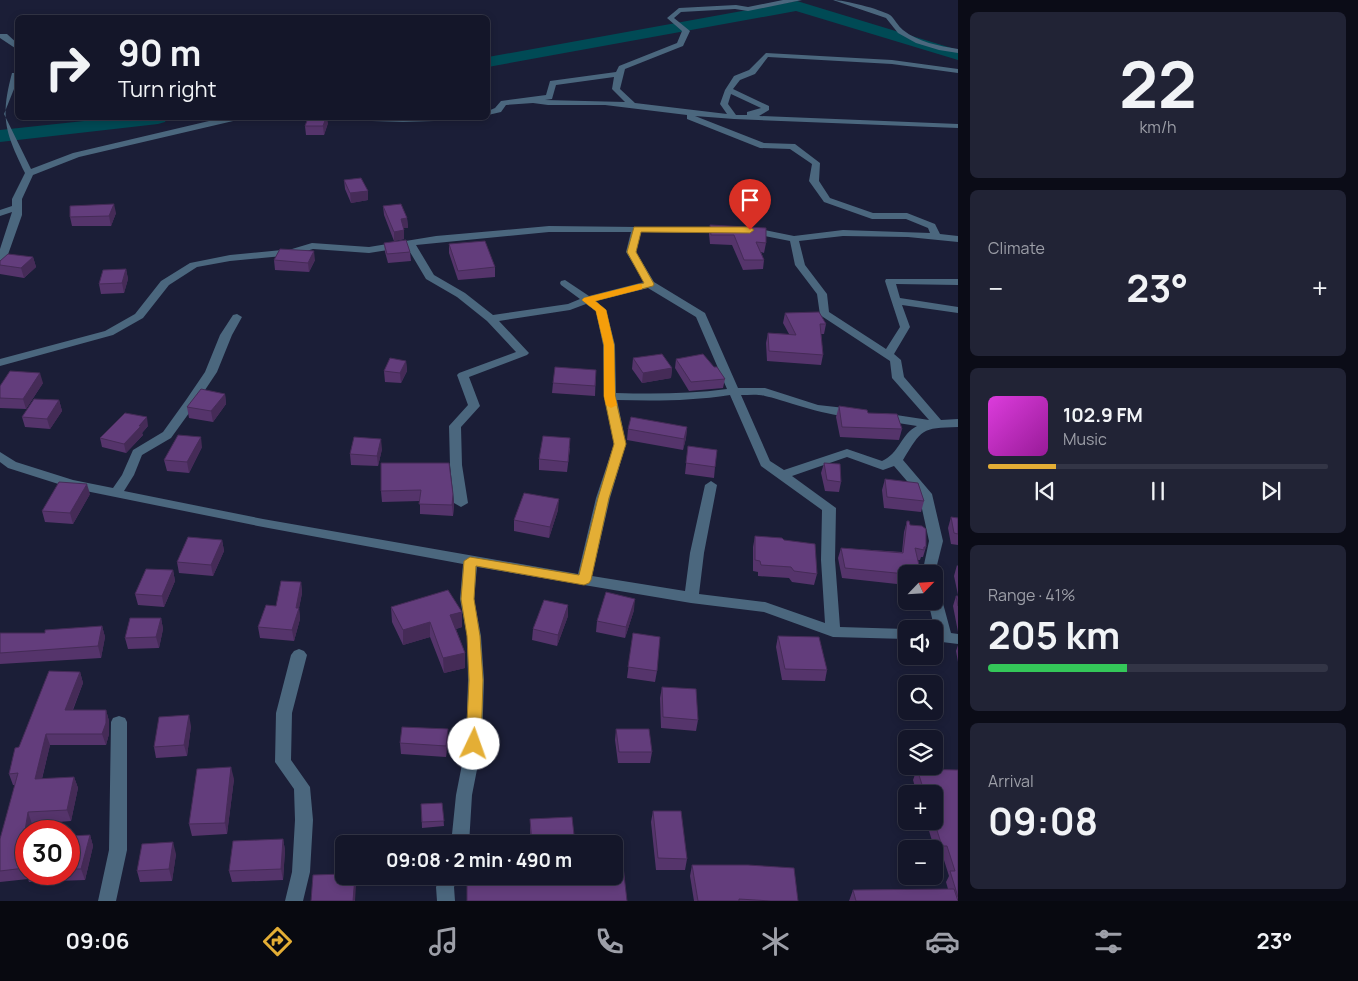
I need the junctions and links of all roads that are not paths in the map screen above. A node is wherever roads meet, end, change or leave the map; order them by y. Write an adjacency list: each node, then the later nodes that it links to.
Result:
1 (799, 0): 7 (street)
2 (836, 0): 5 (street)
3 (0, 36): 4 (street)
4 (15, 45)
5 (958, 51)
6 (958, 71): 9 (street)
7 (619, 74): 10 (street); 11 (street)
8 (15, 75): 18 (street)
9 (729, 90): 14 (street); 14 (street)
10 (533, 100): 11 (street); 12 (street)
11 (632, 104): 13 (street)
12 (490, 112)
13 (678, 112): 14 (street); 16 (street)
14 (734, 117): 16 (street); 17 (street)
15 (229, 120): 18 (street)
16 (712, 126): 22 (street)
17 (958, 126)
18 (29, 173): 19 (street)
19 (17, 208): 20 (street); 26 (street)
20 (0, 213)
21 (637, 229): 23 (street); 25 (street); 29 (street)
22 (936, 237): 23 (street); 24 (street)
23 (794, 239): 35 (street)
24 (958, 239)
25 (410, 243): 34 (street); 36 (street)
26 (0, 263)
27 (958, 282): 31 (street)
28 (565, 283): 30 (street)
29 (650, 284): 30 (street); 37 (street)
30 (587, 300): 34 (street); 38 (street)
31 (895, 301): 32 (street); 35 (street)
32 (958, 310)
33 (237, 317): 45 (street)
34 (491, 319): 46 (street)
35 (888, 355): 40 (street)
36 (0, 363)
37 (734, 391): 38 (street); 40 (street); 43 (street)
38 (610, 396): 49 (street)
39 (958, 423): 40 (street)
40 (929, 424): 42 (street)
41 (0, 456): 45 (street)
42 (896, 460): 43 (street); 48 (street)
43 (782, 475): 52 (street)
44 (711, 485): 50 (street)
45 (116, 493): 47 (street)
46 (461, 503)
47 (470, 561): 49 (street); 57 (street)
48 (931, 565)
49 (584, 580): 50 (street)
50 (692, 598): 52 (street)
51 (938, 610): 54 (street)
52 (834, 632): 53 (street)
53 (898, 634)
54 (945, 637)
55 (298, 655): 60 (street)
56 (119, 722): 59 (street)
57 (461, 835)
58 (446, 885): 61 (street)
59 (107, 901)
60 (294, 901)
61 (446, 901)

